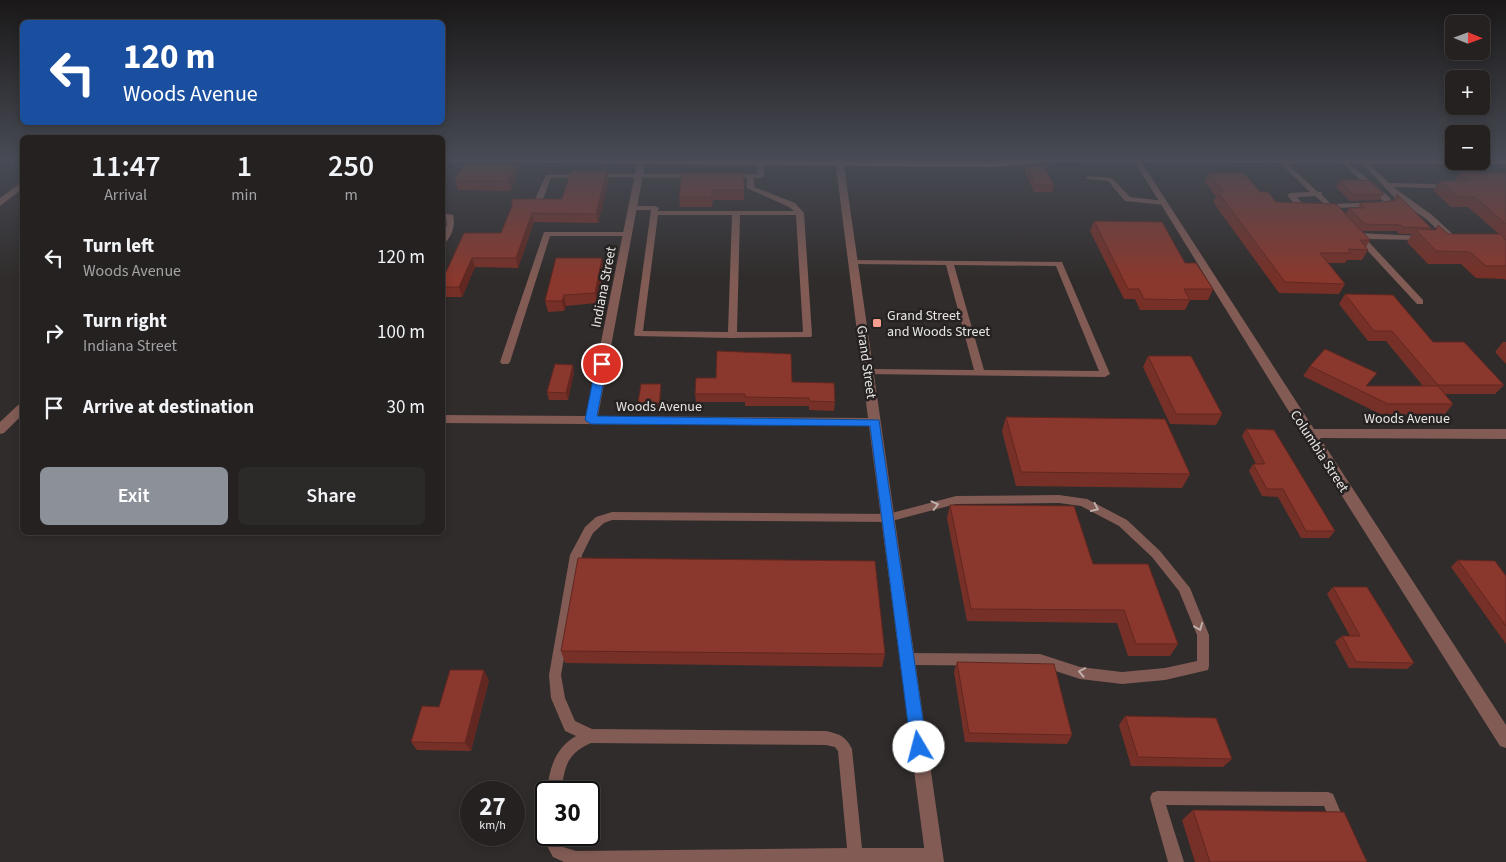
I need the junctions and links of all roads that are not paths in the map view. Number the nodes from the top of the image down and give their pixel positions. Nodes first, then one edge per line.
1 (539, 199) edge
2 (634, 199) edge
3 (778, 199) edge
4 (844, 199) edge
5 (1130, 199) edge
6 (1162, 199) edge
7 (1295, 199) edge
8 (1324, 199) edge
9 (1386, 199) edge
10 (1402, 199) edge
11 (1164, 203) junction
12 (537, 204) edge
13 (1331, 206) junction
14 (632, 208) junction
15 (1302, 208) edge
16 (654, 213) junction
17 (736, 213) junction
18 (800, 213) junction
19 (445, 216) edge
20 (1343, 219) edge
21 (627, 234) junction
22 (445, 237) edge
23 (1425, 238) edge
24 (1454, 240) edge
25 (853, 262) junction
26 (949, 263) junction
27 (1420, 302) dead end
28 (732, 334) junction
29 (505, 362) dead end
30 (868, 372) junction
31 (980, 373) junction
32 (20, 410) edge
33 (445, 419) edge
34 (591, 420) junction
35 (875, 422) junction
36 (0, 430) edge
37 (1308, 433) junction
38 (1506, 434) edge
39 (888, 518) junction
40 (907, 659) junction
41 (592, 736) junction
42 (1506, 740) edge
43 (555, 781) edge
44 (1344, 835) edge
45 (554, 846) edge
46 (855, 855) junction
47 (934, 858) edge
48 (1176, 862) edge

1 - 12 lane
2 - 14 street, Indiana Street
3 - 18 lane
4 - 25 street, Grand Street
5 - 11 lane
6 - 11 street, Columbia Street
7 - 15 lane
8 - 13 lane
9 - 13 lane
10 - 24 lane
11 - 37 street, Columbia Street
13 - 20 lane
14 - 16 lane
14 - 21 street, Indiana Street
16 - 17 lane
16 - 28 lane
17 - 18 lane
17 - 28 lane
18 - 28 lane
19 - 22 lane
21 - 29 lane
21 - 34 street, Indiana Street
23 - 27 lane
25 - 26 lane
25 - 30 street, Grand Street
26 - 31 lane
26 - 31 lane
30 - 31 lane
30 - 35 street, Grand Street
32 - 36 street
33 - 34 street, Woods Avenue
34 - 35 street, Woods Avenue
35 - 39 street, Grand Street
37 - 38 street, Woods Avenue
37 - 42 street, Columbia Street
39 - 40 street, Grand Street
39 -> 40 lane
39 - 41 lane
40 - 47 street, Grand Street
41 - 43 lane
41 - 46 lane
44 - 48 lane
45 - 46 lane
46 - 47 lane

